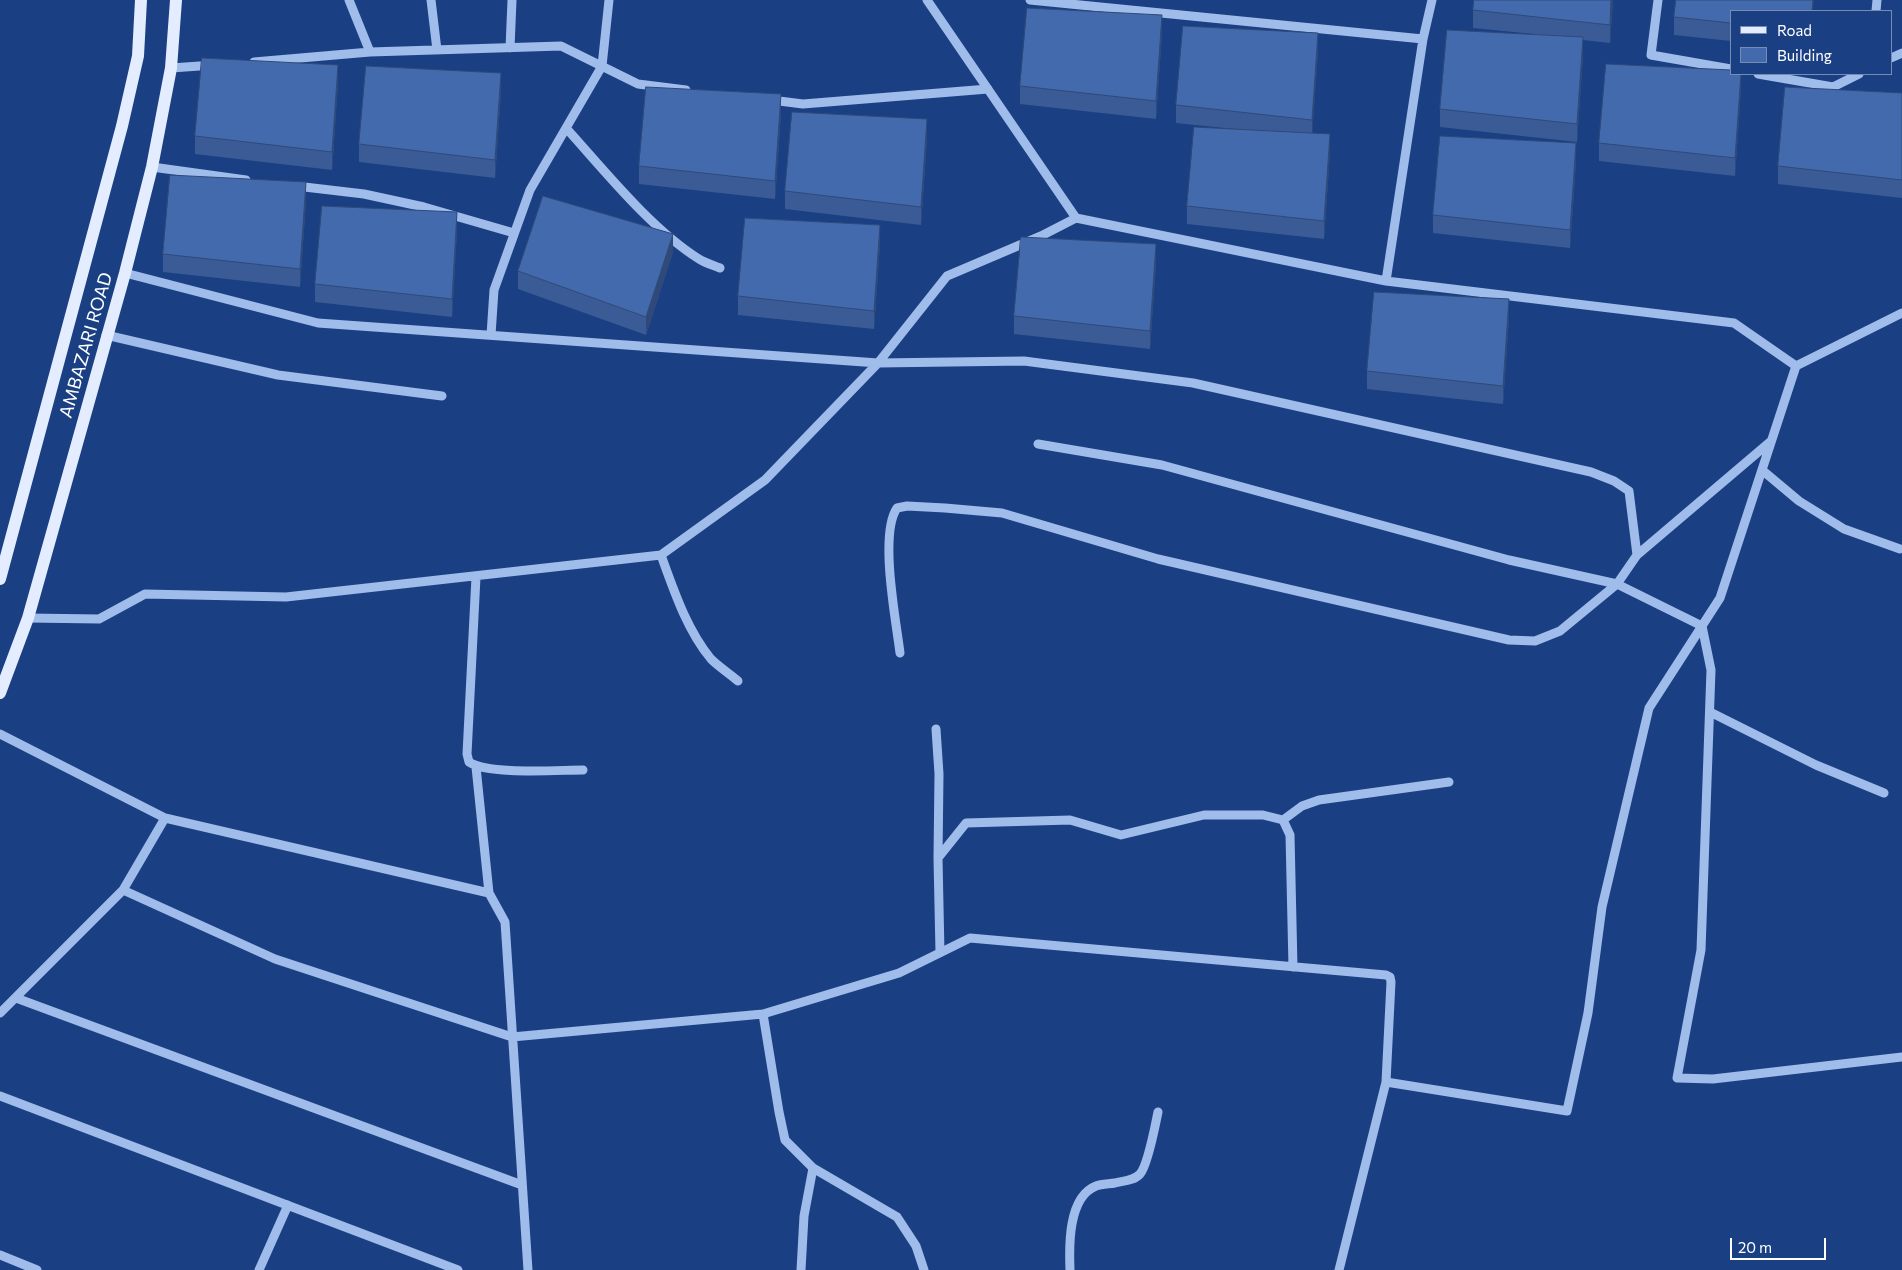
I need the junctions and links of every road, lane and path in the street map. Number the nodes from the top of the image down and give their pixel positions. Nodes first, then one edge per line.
1 (141, 0) edge
2 (176, 0) edge
3 (349, 0) edge
4 (431, 0) edge
5 (512, 0) edge
6 (608, 0) edge
7 (927, 0) edge
8 (1030, 0) edge
9 (1432, 0) edge
10 (1658, 0) edge
11 (1423, 39) junction
12 (510, 48) junction
13 (437, 50) junction
14 (370, 52) junction
15 (241, 63) edge
16 (221, 64) edge
17 (602, 66) junction
18 (171, 68) junction
19 (1730, 69) edge
20 (1764, 75) edge
21 (1857, 75) edge
22 (988, 89) junction
23 (696, 91) edge
24 (764, 100) edge
25 (566, 128) junction
26 (152, 167) junction
27 (254, 181) edge
28 (291, 186) edge
29 (1076, 218) junction
30 (514, 233) junction
31 (720, 268) dead end
32 (124, 272) junction
33 (1386, 281) junction
34 (1902, 313) edge
35 (106, 335) junction
36 (491, 335) junction
37 (878, 363) junction
38 (1796, 366) junction
39 (442, 396) dead end
40 (1771, 442) junction
41 (1038, 444) dead end
42 (1762, 470) junction
43 (1900, 549) dead end
44 (661, 556) junction
45 (1636, 556) junction
46 (476, 577) junction
47 (0, 579) edge
48 (1617, 584) junction
49 (28, 618) junction
50 (1702, 626) junction
51 (900, 653) dead end
52 (738, 681) dead end
53 (0, 693) edge
54 (1710, 712) junction
55 (936, 729) dead end
56 (0, 734) edge
57 (476, 767) junction
58 (583, 770) dead end
59 (1449, 782) dead end
60 (1884, 793) dead end
61 (165, 818) junction
62 (1283, 820) junction
63 (938, 858) junction
64 (122, 890) junction
65 (489, 893) junction
66 (940, 953) junction
67 (1293, 967) junction
68 (16, 998) junction
69 (0, 1013) edge
70 (763, 1014) junction
71 (512, 1037) junction
72 (1902, 1057) edge
73 (1386, 1082) junction
74 (0, 1096) edge
75 (1158, 1112) dead end
76 (813, 1168) junction
77 (522, 1185) junction
78 (288, 1206) junction
79 (0, 1256) edge
80 (37, 1270) edge
81 (259, 1270) edge
82 (458, 1270) edge
83 (528, 1270) edge
84 (801, 1270) edge
85 (924, 1270) edge
86 (1070, 1270) edge
87 (1339, 1270) edge

1 - 47 main road
2 - 18 main road, AMBAZARI ROAD
3 - 14 street
4 - 13 street
5 - 12 street
6 - 17 street
7 - 22 street
8 - 11 street
9 - 11 street
10 - 19 street
11 - 33 street
12 - 13 street
12 - 17 street
13 - 14 street
14 - 15 street
16 - 18 street
17 - 23 street
17 - 25 street
18 - 26 main road, AMBAZARI ROAD
20 - 21 street
22 - 24 street
22 - 29 street
25 - 30 street
25 - 31 street
26 - 27 street
26 - 32 main road, AMBAZARI ROAD
28 - 30 street
29 - 33 street
29 - 37 street
30 - 36 street
32 - 35 main road, AMBAZARI ROAD
32 - 36 street
33 - 38 street
34 - 38 street
35 - 39 street
35 - 49 main road, AMBAZARI ROAD
36 - 37 street
37 - 44 street
37 - 45 street
38 - 40 street
40 - 42 street
40 - 45 street
41 - 48 street
42 - 43 street
42 - 50 street
44 - 46 street
44 - 52 street
45 - 48 street
46 - 49 street
46 - 57 street
48 - 50 street
48 - 51 street
49 - 53 main road, AMBAZARI ROAD
50 - 54 street
50 - 73 street
54 - 60 street
54 - 72 street
55 - 63 street
56 - 61 street
57 - 58 street
57 - 65 street
59 - 62 street
61 - 64 street
61 - 65 street
62 - 63 street
62 - 67 street
63 - 66 street
64 - 68 street
64 - 71 street
65 - 71 street
66 - 67 street
66 - 70 street
67 - 73 street
68 - 69 street
68 - 77 street
70 - 71 street
70 - 76 street
71 - 77 street
73 - 87 street
74 - 78 street
75 - 86 street
76 - 84 street
76 - 85 street
77 - 83 street
78 - 81 street
78 - 82 street
79 - 80 street

